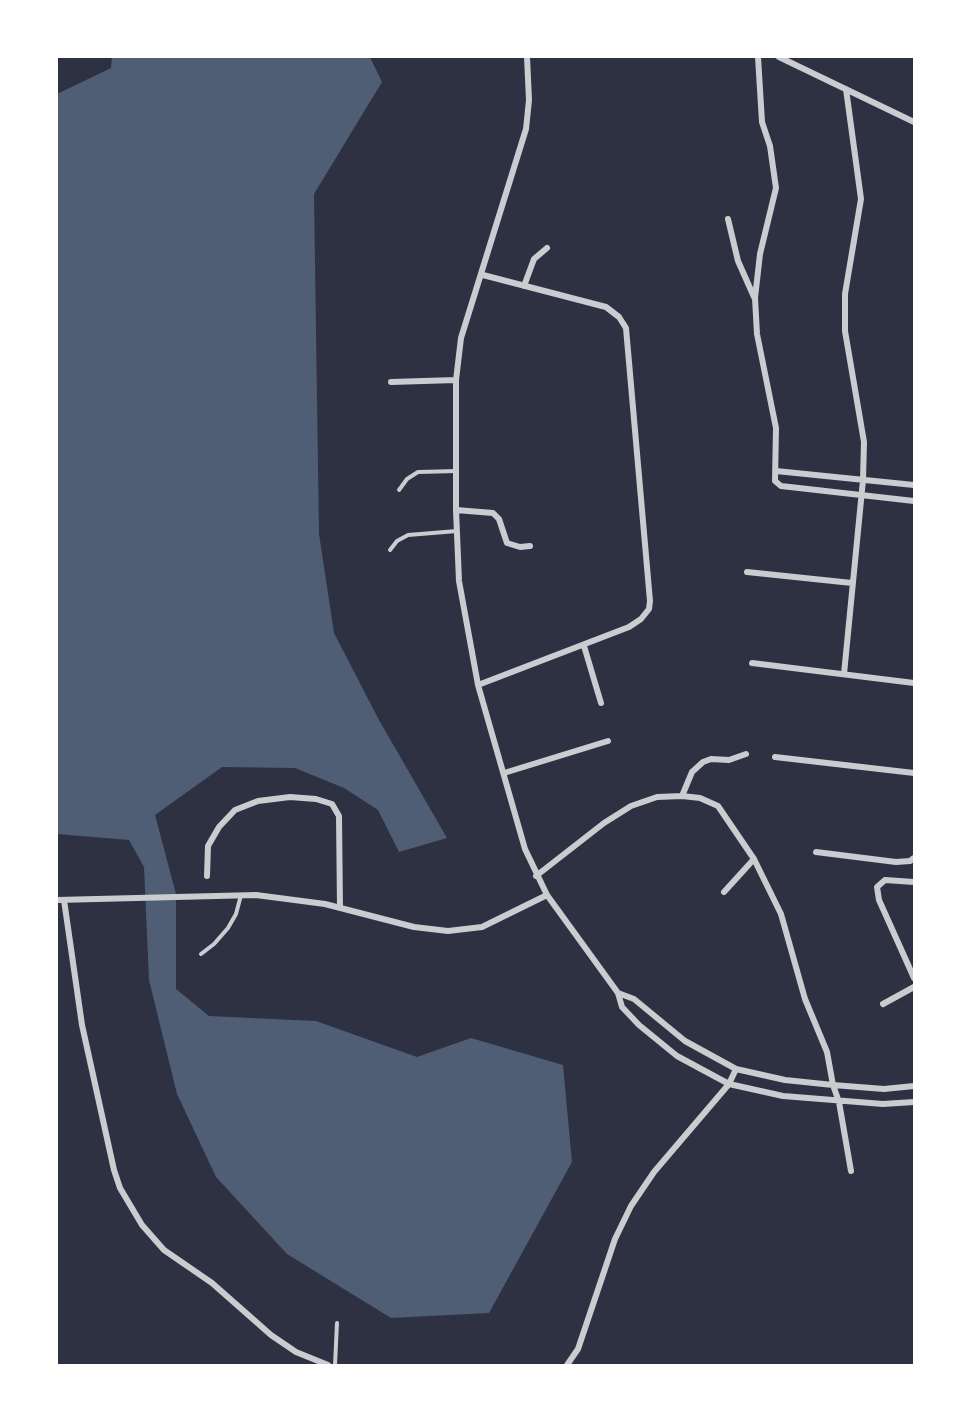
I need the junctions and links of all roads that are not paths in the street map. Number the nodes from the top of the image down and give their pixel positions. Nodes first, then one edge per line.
1 (527, 57) edge
2 (758, 57) edge
3 (779, 57) edge
4 (846, 89) junction
5 (914, 122) edge
6 (728, 219) dead end
7 (547, 248) dead end
8 (483, 274) junction
9 (524, 286) junction
10 (755, 298) junction
11 (456, 381) junction
12 (391, 382) dead end
13 (457, 471) junction
14 (776, 471) junction
15 (863, 480) junction
16 (914, 485) edge
17 (399, 490) dead end
18 (861, 495) junction
19 (914, 501) edge
20 (456, 510) junction
21 (457, 531) junction
22 (530, 546) dead end
23 (390, 550) dead end
24 (747, 572) dead end
25 (852, 583) junction
26 (584, 646) junction
27 (752, 663) dead end
28 (844, 674) junction
29 (914, 683) edge
30 (477, 684) junction
31 (601, 703) dead end
32 (608, 741) dead end
33 (746, 754) dead end
34 (775, 757) dead end
35 (504, 773) junction
36 (914, 773) edge
37 (682, 796) junction
38 (816, 852) dead end
39 (914, 858) edge
40 (754, 859) junction
41 (207, 876) dead end
42 (536, 876) junction
43 (914, 882) edge
44 (724, 892) dead end
45 (241, 895) junction
46 (547, 895) junction
47 (60, 900) edge
48 (340, 908) junction
49 (201, 954) dead end
50 (914, 978) edge
51 (914, 987) edge
52 (618, 993) junction
53 (883, 1004) dead end
54 (736, 1069) junction
55 (729, 1084) junction
56 (833, 1085) junction
57 (914, 1086) edge
58 (839, 1102) junction
59 (914, 1102) edge
60 (851, 1171) dead end
61 (337, 1323) dead end
62 (312, 1362) edge
63 (328, 1365) edge
64 (335, 1365) edge
65 (567, 1365) edge

1 - 8 street
2 - 10 street
3 - 4 street
4 - 5 street
4 - 15 street
6 - 10 street
7 - 9 street
8 - 9 street
8 - 11 street
9 - 26 street
10 - 14 street
11 - 12 street
11 - 13 street
13 - 17 lane
13 - 20 street
14 - 15 street
14 - 18 street
15 - 16 street
15 - 18 street
18 - 19 street
18 - 25 street
20 - 21 street
20 - 22 street
21 - 23 lane
21 - 30 street
24 - 25 street
25 - 28 street
26 - 30 street
26 - 31 street
27 - 28 street
28 - 29 street
30 - 35 street
32 - 35 street
33 - 37 street
34 - 36 street
35 - 42 street
37 - 40 street
37 - 42 street
38 - 39 street
40 - 44 street
40 - 56 street
41 - 48 street
42 - 46 street
43 - 50 street
45 - 47 street
45 - 48 street
45 - 49 lane
46 - 48 street
46 - 52 street
47 - 62 street
51 - 53 street
52 - 54 street
52 - 55 street
54 - 55 street
54 - 56 street
55 - 58 street
55 - 65 street
56 - 57 street
56 - 58 street
58 - 59 street
58 - 60 street
61 - 64 lane
62 - 63 street

